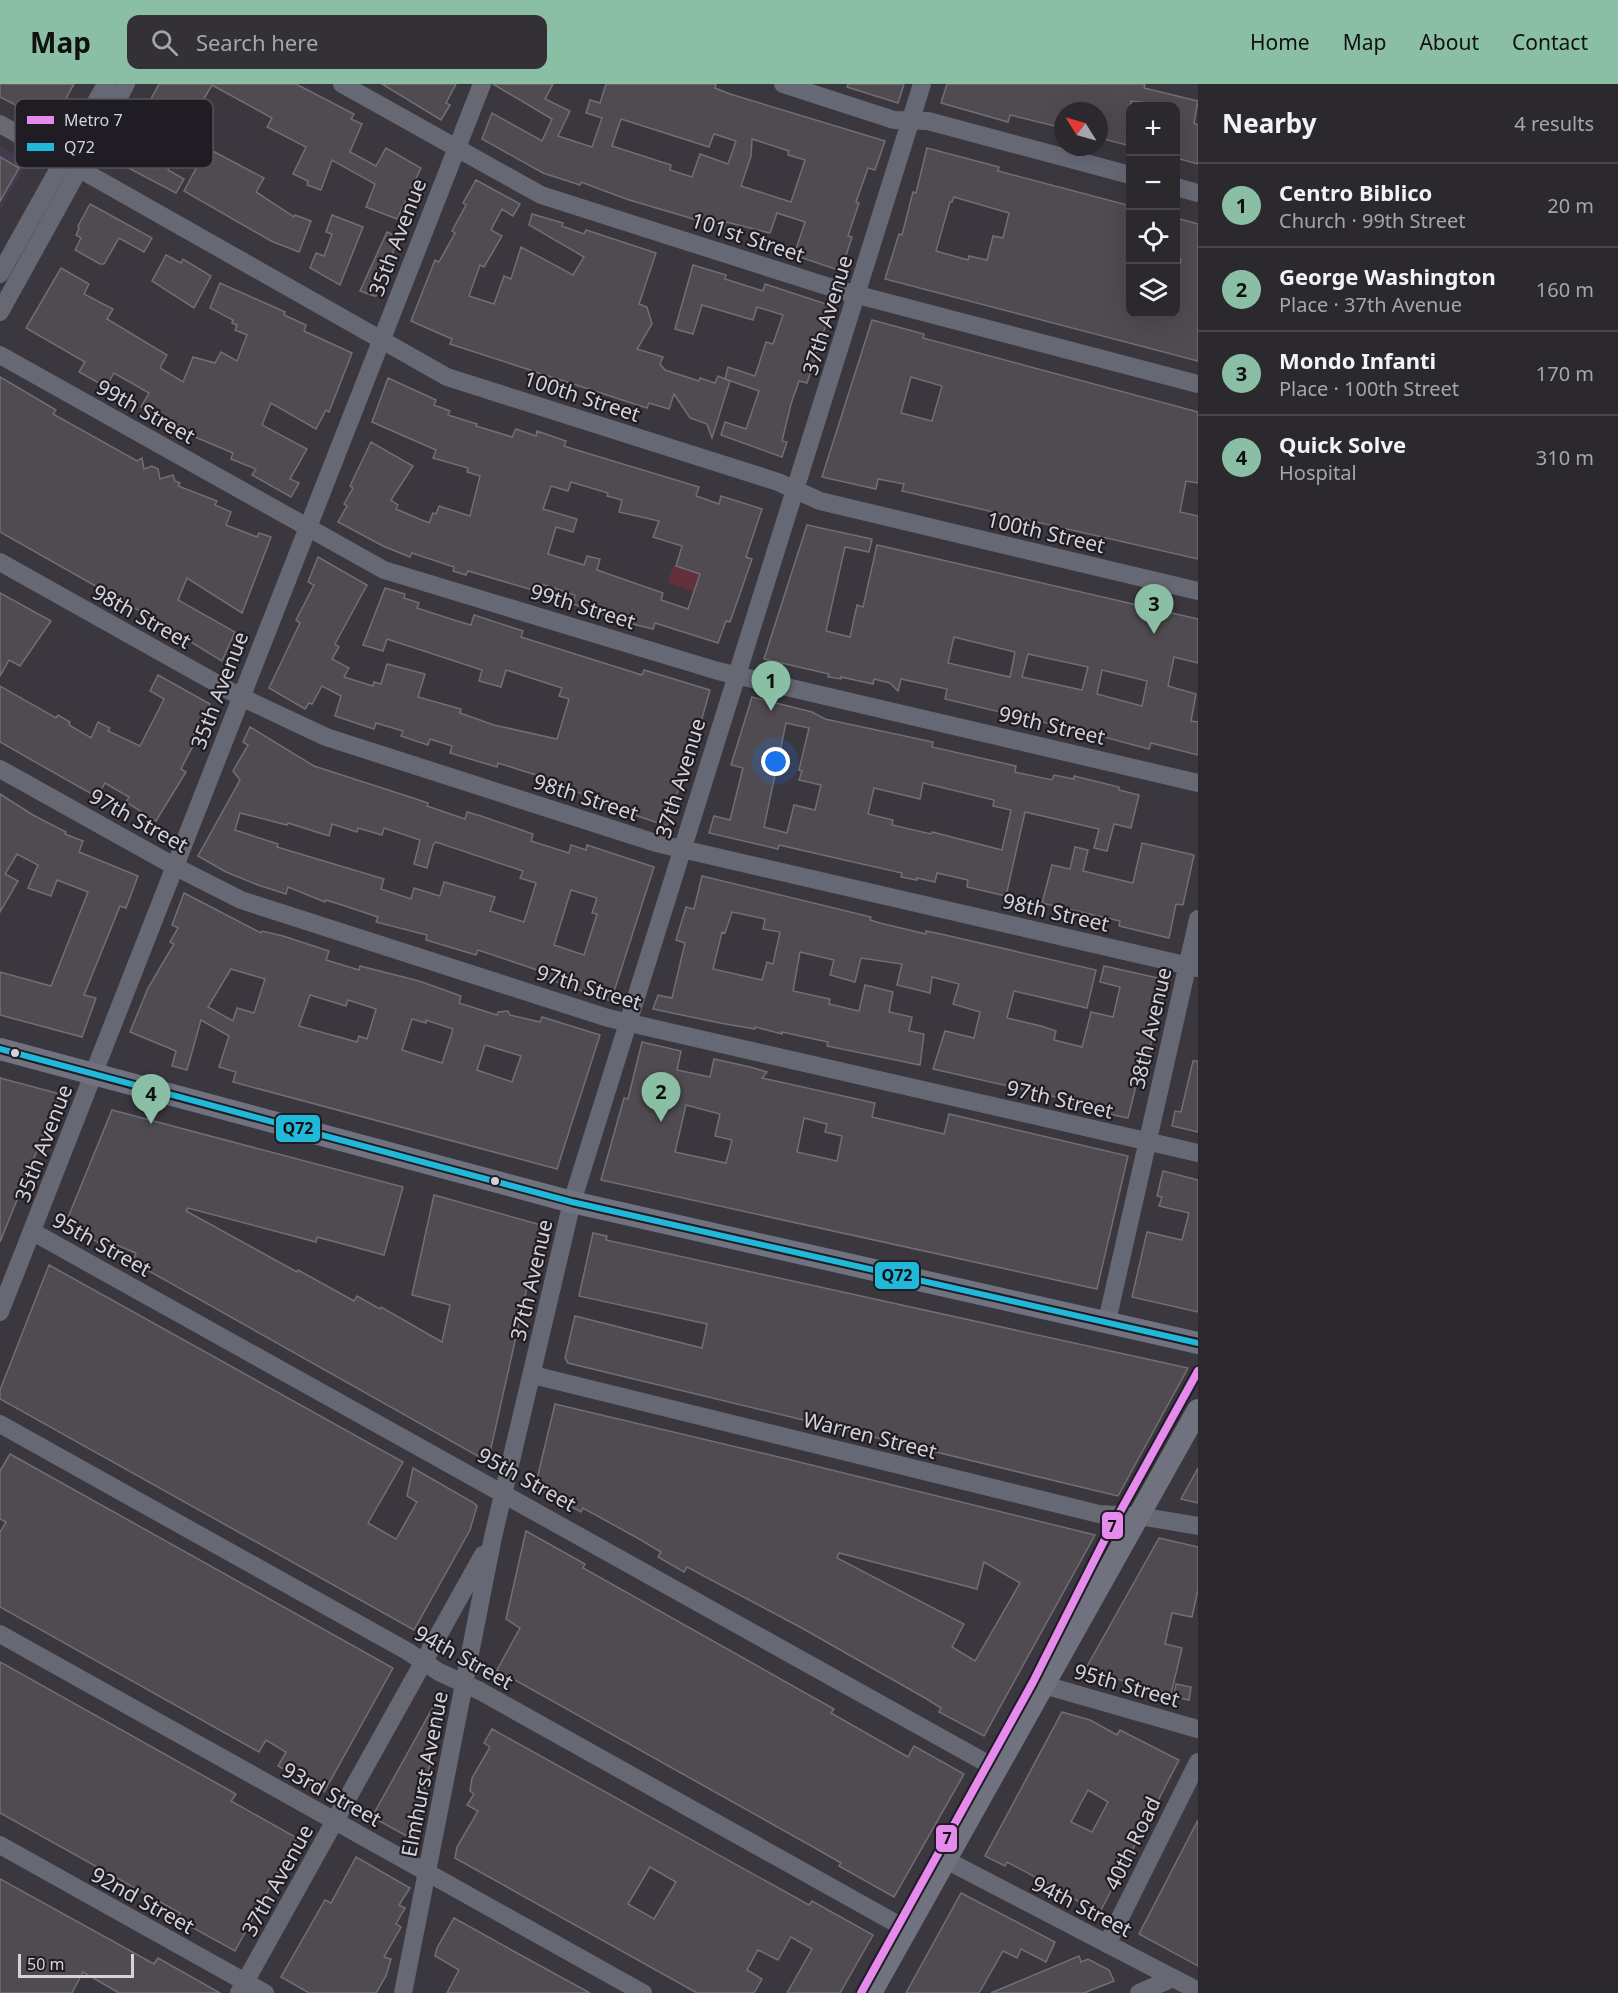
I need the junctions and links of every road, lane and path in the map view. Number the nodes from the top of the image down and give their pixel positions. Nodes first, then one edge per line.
1 (106, 84) edge
2 (126, 84) edge
3 (342, 84) edge
4 (482, 84) edge
5 (783, 84) edge
6 (922, 84) edge
7 (100, 99) edge
8 (116, 99) edge
9 (910, 121) junction
10 (0, 124) edge
11 (15, 132) edge
12 (457, 148) junction
13 (69, 168) edge
14 (70, 168) edge
15 (79, 168) edge
16 (1126, 174) edge
17 (1180, 188) edge
18 (1198, 193) edge
19 (0, 274) edge
20 (858, 294) junction
21 (0, 312) edge
22 (382, 338) junction
23 (0, 355) edge
24 (1198, 384) edge
25 (795, 491) junction
26 (308, 527) junction
27 (0, 562) edge
28 (1198, 591) edge
29 (735, 674) junction
30 (241, 697) junction
31 (0, 769) edge
32 (1198, 783) edge
33 (682, 849) junction
34 (174, 866) junction
35 (1198, 920) edge
36 (1193, 967) edge
37 (626, 1023) junction
38 (0, 1049) edge
39 (92, 1074) junction
40 (1148, 1142) junction
41 (1198, 1154) edge
42 (572, 1202) junction
43 (33, 1232) junction
44 (0, 1312) edge
45 (1107, 1321) junction
46 (1198, 1343) edge
47 (533, 1375) junction
48 (1198, 1410) edge
49 (0, 1424) edge
50 (505, 1493) junction
51 (1139, 1516) junction
52 (1198, 1526) edge
53 (493, 1537) junction
54 (0, 1634) edge
55 (424, 1662) junction
56 (465, 1684) junction
57 (1044, 1685) junction
58 (1198, 1729) edge
59 (1198, 1762) edge
60 (998, 1768) junction
61 (335, 1821) junction
62 (0, 1845) edge
63 (946, 1860) junction
64 (428, 1873) junction
65 (906, 1929) junction
66 (1107, 1944) junction
67 (1173, 1978) junction
68 (242, 1988) edge
69 (1198, 1991) edge
70 (265, 1993) edge
71 (403, 1993) edge
72 (643, 1993) edge
73 (871, 1993) edge
74 (1139, 1993) edge

1 - 7 street
2 - 8 street
3 - 12 street, 101st Street
4 - 12 street, 35th Avenue
5 - 9 street
6 - 9 street, 37th Avenue
9 - 16 street
9 - 20 street, 37th Avenue
10 - 11 street, 100th Street
12 - 20 street, 101st Street
12 - 22 street, 35th Avenue
13 - 19 street
14 - 21 street
15 - 22 street, 100th Street
17 - 18 street
20 - 24 street, 101st Street
20 - 25 street, 37th Avenue
22 - 25 street, 100th Street
22 - 26 street, 35th Avenue
23 - 26 street, 99th Street
25 - 28 street, 100th Street
25 - 29 street, 37th Avenue
26 - 29 street, 99th Street
26 - 30 street, 35th Avenue
27 - 30 street, 98th Street
29 - 32 street, 99th Street
29 - 33 street, 37th Avenue
30 - 33 street, 98th Street
30 - 34 street, 35th Avenue
31 - 34 street, 97th Street
33 - 36 street, 98th Street
33 - 37 street, 37th Avenue
34 - 37 street, 97th Street
34 - 39 street, 35th Avenue
35 - 36 street, 38th Avenue
36 - 40 street, 38th Avenue
37 - 40 street, 97th Street
37 - 42 street, 37th Avenue
38 - 39 main road
39 - 42 main road
39 - 43 street, 35th Avenue
40 - 41 street, 97th Street
40 - 45 street, 38th Avenue
42 - 45 main road
42 - 47 street, 37th Avenue
43 - 44 street, 35th Avenue
43 - 50 street, 95th Street
45 - 46 main road
47 - 50 street, 37th Avenue
47 - 51 street, Warren Street
48 - 51 main road
49 - 55 street, 94th Street
50 - 53 street, Elmhurst Avenue
50 - 60 street, 95th Street
51 - 52 street, Warren Street
51 - 57 main road
53 - 55 street, 37th Avenue
53 - 56 street, Elmhurst Avenue
54 - 61 street, 93rd Street
55 - 56 street, 94th Street
55 - 61 street, 37th Avenue
56 - 64 street, Elmhurst Avenue
56 - 65 street, 94th Street
57 - 58 street, 95th Street
57 - 60 main road
59 - 66 street, 40th Road
60 - 63 main road
61 - 64 street, 93rd Street
61 - 68 street, 37th Avenue
62 - 68 street, 92nd Street
63 - 65 main road
63 - 66 street, 94th Street
64 - 71 street, Elmhurst Avenue
64 - 72 street, 93rd Street
65 - 73 main road
66 - 67 street, 94th Street
67 - 69 street, 94th Street
67 - 74 street
68 - 70 street, 92nd Street

